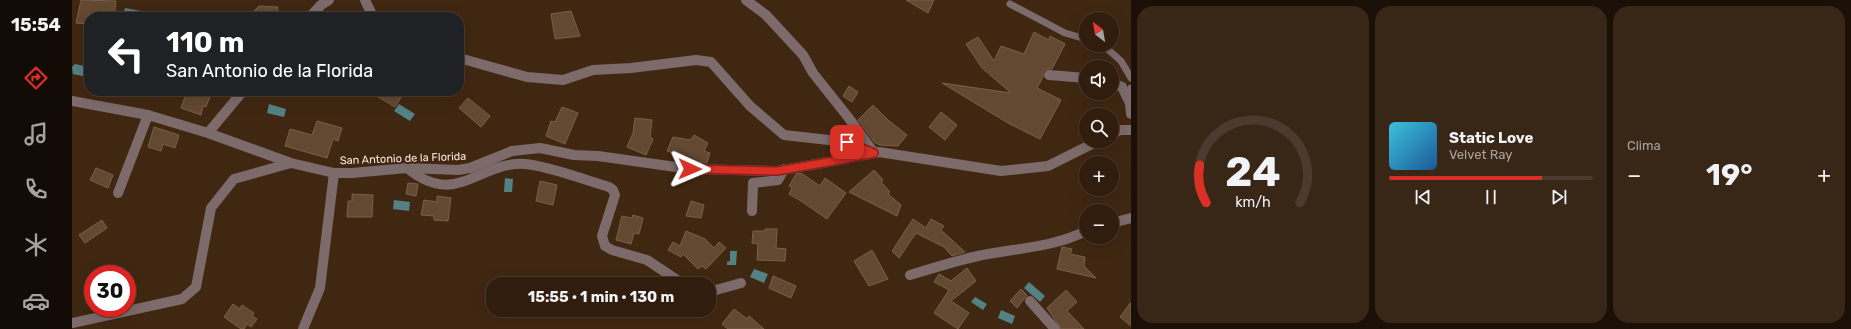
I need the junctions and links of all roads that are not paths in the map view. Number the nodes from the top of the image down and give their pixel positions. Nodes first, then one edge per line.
1 (329, 0) edge
2 (365, 0) edge
3 (746, 0) edge
4 (1010, 4) dead end
5 (315, 12) edge
6 (371, 12) edge
7 (1079, 37) edge
8 (1110, 52) edge
9 (464, 59) edge
10 (1049, 75) dead end
11 (1079, 77) edge
12 (1131, 78) edge
13 (1119, 86) edge
14 (1131, 88) edge
15 (239, 96) edge
16 (72, 101) edge
17 (1130, 103) junction
18 (1131, 114) edge
19 (148, 115) junction
20 (1119, 130) edge
21 (1131, 130) edge
22 (208, 133) junction
23 (1084, 148) edge
24 (874, 153) junction
25 (291, 163) junction
26 (407, 168) junction
27 (784, 169) junction
28 (334, 172) junction
29 (118, 193) dead end
30 (752, 212) dead end
31 (1131, 218) edge
32 (1119, 221) edge
33 (1079, 234) edge
34 (910, 275) dead end
35 (672, 277) edge
36 (741, 283) dead end
37 (716, 290) edge
38 (1030, 301) dead end
39 (72, 323) edge
40 (302, 329) edge
41 (1055, 329) edge

1 - 5 street
2 - 6 street
3 - 24 street
4 - 7 lane
8 - 12 lane
9 - 24 street, San Antonio de la Florida
10 - 11 street
13 - 17 street
14 - 17 lane
15 - 22 street
16 - 19 street, San Antonio de la Florida
17 - 18 street
19 - 22 street, San Antonio de la Florida
19 - 29 street
20 - 21 street
22 - 25 street, San Antonio de la Florida
23 - 24 street, San Antonio de la Florida
24 - 27 street, San Antonio de la Florida
25 - 28 street, San Antonio de la Florida
25 - 39 street
26 - 27 street, San Antonio de la Florida
26 - 28 street, San Antonio de la Florida
26 - 35 street
27 - 30 street
28 - 40 street, San Antonio de la Florida
31 - 32 street
33 - 34 street
36 - 37 street
38 - 41 street

